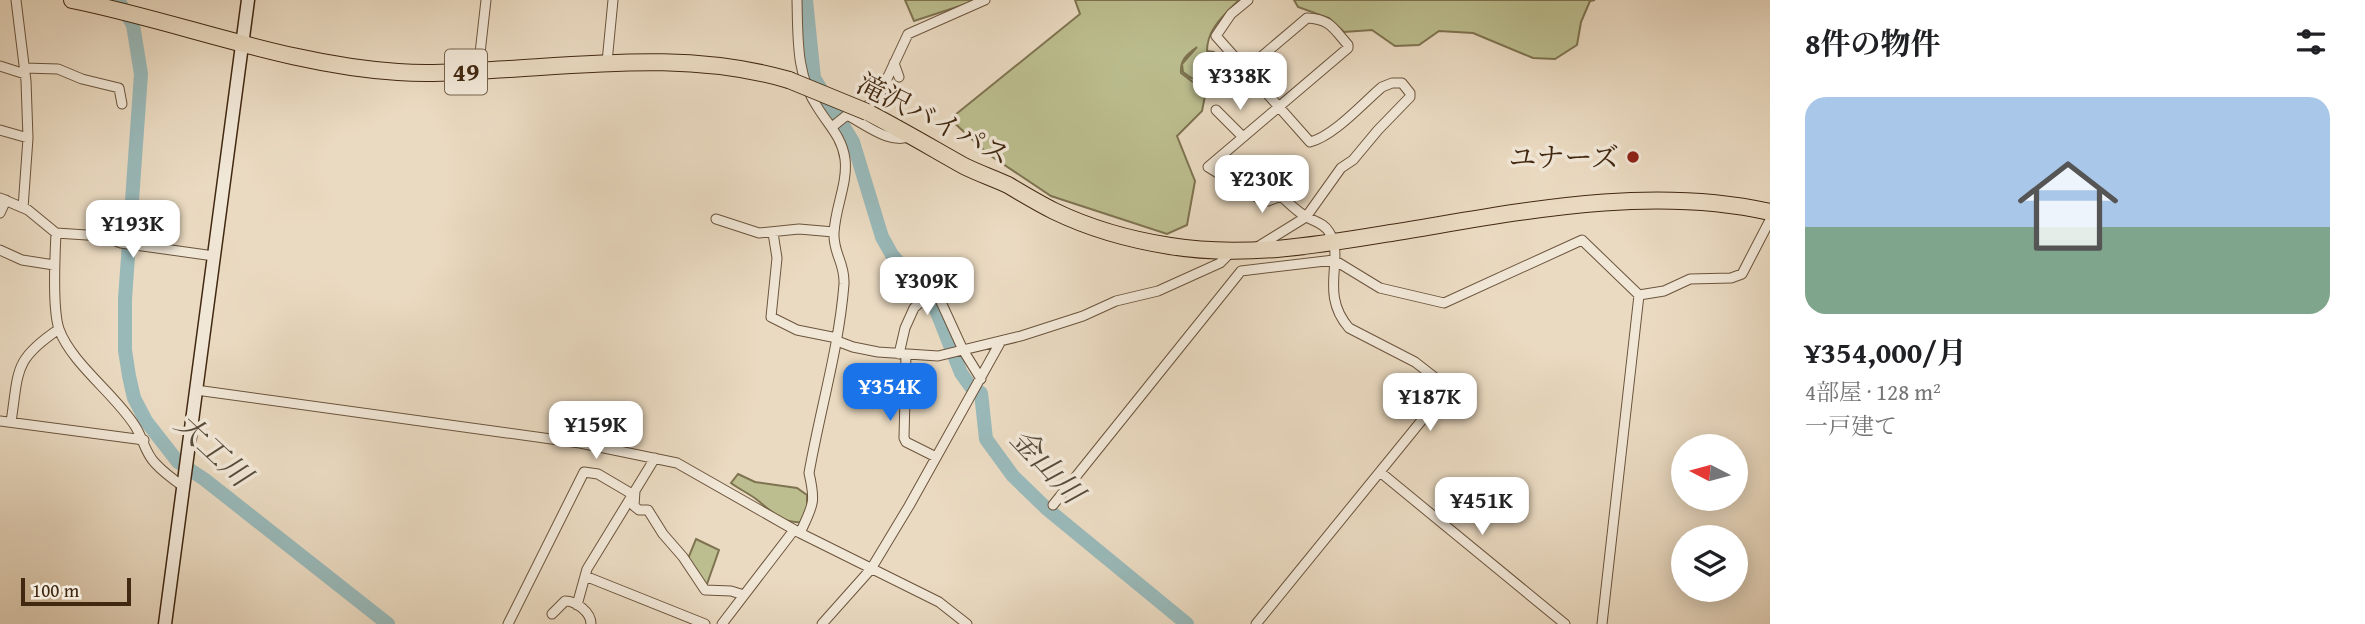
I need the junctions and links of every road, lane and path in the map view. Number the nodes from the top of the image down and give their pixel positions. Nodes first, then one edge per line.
1 (16, 0) edge
2 (72, 0) edge
3 (248, 0) edge
4 (486, 0) edge
5 (613, 0) edge
6 (797, 0) edge
7 (985, 0) edge
8 (1248, 0) edge
9 (242, 43) junction
10 (607, 62) junction
11 (894, 63) junction
12 (0, 66) edge
13 (1247, 68) junction
14 (24, 71) junction
15 (478, 71) junction
16 (899, 77) dead end
17 (1229, 85) dead end
18 (122, 104) dead end
19 (1280, 107) junction
20 (1216, 110) dead end
21 (859, 114) junction
22 (832, 127) junction
23 (0, 130) edge
24 (1242, 136) junction
25 (28, 138) junction
26 (3, 199) edge
27 (23, 208) junction
28 (1770, 212) edge
29 (0, 213) edge
30 (1306, 217) junction
31 (716, 219) dead end
32 (1770, 220) edge
33 (834, 232) junction
34 (56, 233) junction
35 (773, 233) junction
36 (0, 250) edge
37 (1232, 251) junction
38 (1252, 251) junction
39 (1334, 251) junction
40 (214, 256) junction
41 (54, 265) junction
42 (945, 280) dead end
43 (926, 281) dead end
44 (936, 291) junction
45 (1639, 295) junction
46 (59, 329) junction
47 (837, 339) junction
48 (1001, 341) junction
49 (963, 350) junction
50 (903, 354) junction
51 (981, 379) junction
52 (196, 390) junction
53 (0, 421) edge
54 (11, 422) junction
55 (144, 440) junction
56 (936, 457) junction
57 (655, 458) junction
58 (1380, 472) junction
59 (184, 487) junction
60 (634, 492) junction
61 (1053, 505) dead end
62 (797, 531) junction
63 (871, 569) junction
64 (585, 576) junction
65 (744, 595) junction
66 (577, 605) junction
67 (676, 613) junction
68 (552, 614) dead end
69 (511, 622) edge
70 (165, 624) edge
71 (591, 624) edge
72 (672, 624) edge
73 (705, 624) edge
74 (722, 624) edge
75 (822, 624) edge
76 (967, 624) edge
77 (1256, 624) edge
78 (1565, 624) edge
79 (1602, 624) edge

1 - 14 street
2 - 9 highway, 滝沢バイパス / 49
3 - 9 street
4 - 15 street
5 - 10 street
6 - 22 street
7 - 11 street
8 - 13 street
9 - 15 highway, 滝沢バイパス / 49
9 - 40 street
10 - 15 highway, 滝沢バイパス / 49
10 - 21 highway, 滝沢バイパス / 49, bridge
11 - 16 street
11 - 21 street
12 - 14 street
13 - 17 street
13 - 19 street
13 - 19 street
14 - 18 street
14 - 25 street
19 - 24 street
19 - 30 street
20 - 24 street
21 - 22 street
21 - 37 highway, 滝沢バイパス / 49
22 - 33 street
23 - 25 street
24 - 30 street
25 - 27 street
26 - 27 street
26 - 29 street
27 - 34 street
28 - 39 highway, 滝沢バイパス / 49
30 - 38 street
30 - 39 street
31 - 35 street
32 - 45 street
33 - 35 street
33 - 47 street
34 - 40 street
34 - 41 street
35 - 47 street
36 - 41 street
37 - 38 highway, 滝沢バイパス / 49
37 - 48 street
38 - 39 highway, 滝沢バイパス / 49
39 - 45 street
39 - 58 street
39 - 61 street
40 - 52 street
41 - 46 street
42 - 44 street
43 - 44 street
44 - 49 street
44 - 50 street
45 - 79 street
46 - 54 street
46 - 55 street
47 - 50 street
47 - 62 street
48 - 49 street
48 - 51 street
49 - 50 street
49 - 51 street
50 - 56 street
51 - 56 street
52 - 57 street
52 - 59 street
53 - 54 street
54 - 55 street
55 - 59 street
56 - 63 street
57 - 60 street
57 - 62 street
58 - 77 street
58 - 78 street
59 - 70 street
60 - 64 street
60 - 65 street
60 - 69 street
62 - 63 street
62 - 65 street
63 - 75 street
63 - 76 street
64 - 66 street
64 - 67 street
65 - 74 street
66 - 68 street
66 - 71 street
67 - 72 street
67 - 73 street

